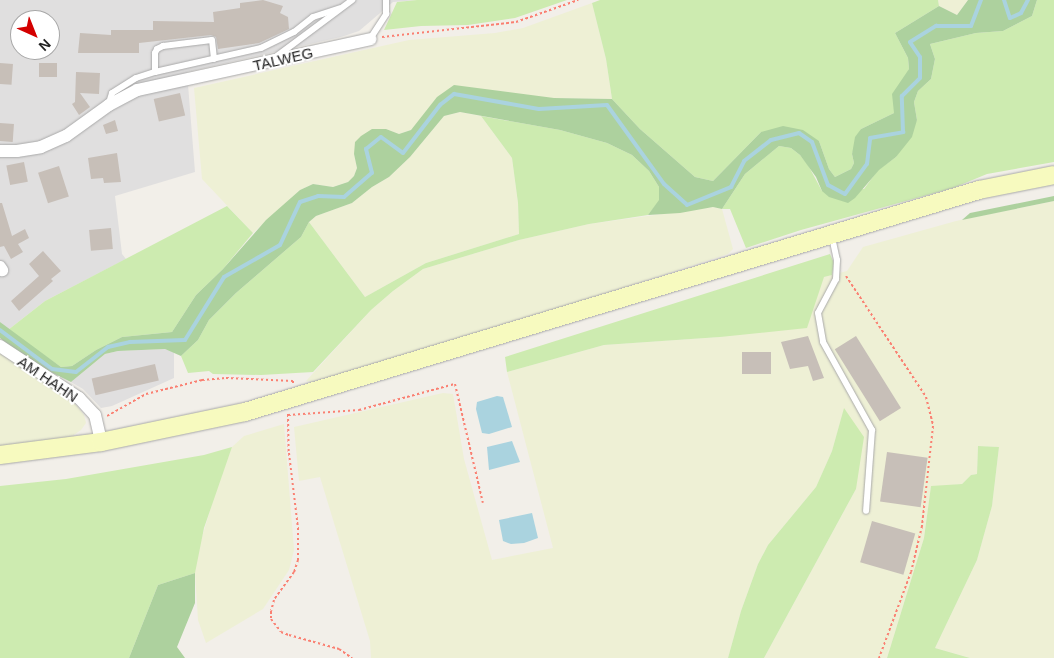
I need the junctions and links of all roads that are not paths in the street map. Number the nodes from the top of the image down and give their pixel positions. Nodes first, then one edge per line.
1 (352, 0) edge
2 (386, 0) edge
3 (340, 8) junction
4 (370, 39) joint
5 (214, 59) junction
6 (269, 62) junction
7 (155, 72) junction
8 (108, 105) junction
9 (0, 151) edge
10 (1054, 176) edge
11 (831, 235) junction
12 (0, 346) edge
13 (101, 442) junction
14 (0, 455) edge
15 (866, 511) dead end

1 - 3 lane
2 - 4 lane
3 - 5 lane
3 - 6 lane
4 - 6 street, TALWEG
5 - 7 lane
5 - 7 lane
6 - 8 street, TALWEG
7 - 8 lane
8 - 9 street, TALWEG
10 - 11 main road
11 - 13 main road
11 - 15 lane
12 - 13 street, AM HAHN
13 - 14 main road

